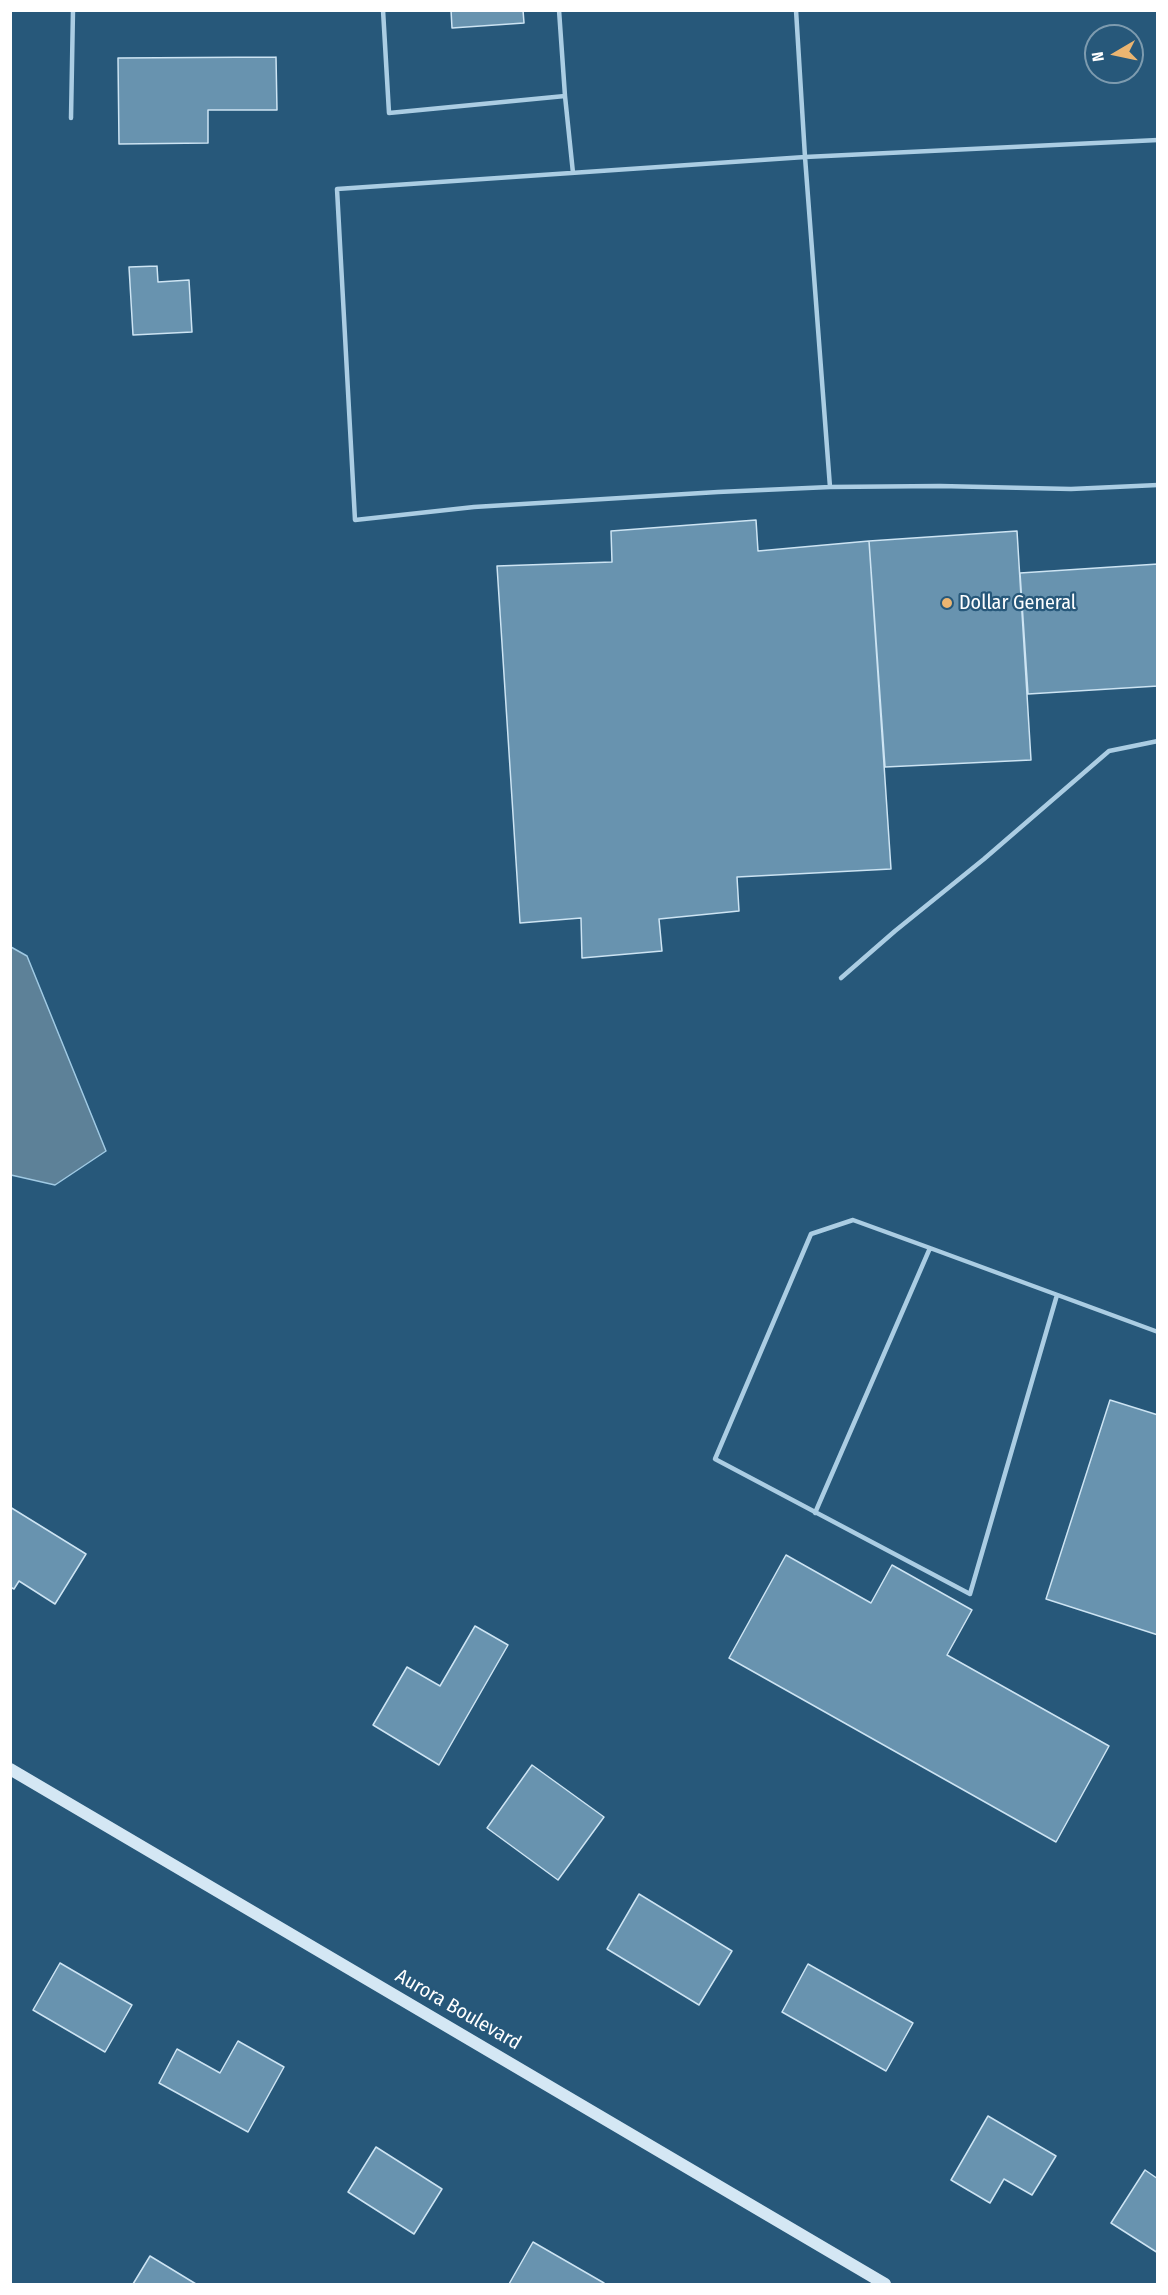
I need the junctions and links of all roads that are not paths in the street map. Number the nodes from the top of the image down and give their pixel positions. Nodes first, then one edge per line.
1 (73, 10) edge
2 (383, 10) edge
3 (559, 10) edge
4 (796, 10) edge
5 (565, 96) junction
6 (71, 118) dead end
7 (1158, 140) edge
8 (805, 158) junction
9 (573, 173) junction
10 (1158, 485) edge
11 (830, 488) junction
12 (1158, 741) edge
13 (841, 978) dead end
14 (930, 1248) junction
15 (1058, 1295) junction
16 (1158, 1332) edge
17 (815, 1512) junction
18 (10, 1769) edge
19 (885, 2284) edge

1 - 6 lane
2 - 5 lane
3 - 5 lane
4 - 8 lane
5 - 9 lane
7 - 8 lane
8 - 9 lane
8 - 11 lane
9 - 11 lane
10 - 11 lane
12 - 13 lane
14 - 15 lane
14 - 17 lane
14 - 17 lane
15 - 16 lane
15 - 17 lane
18 - 19 street, Aurora Boulevard

